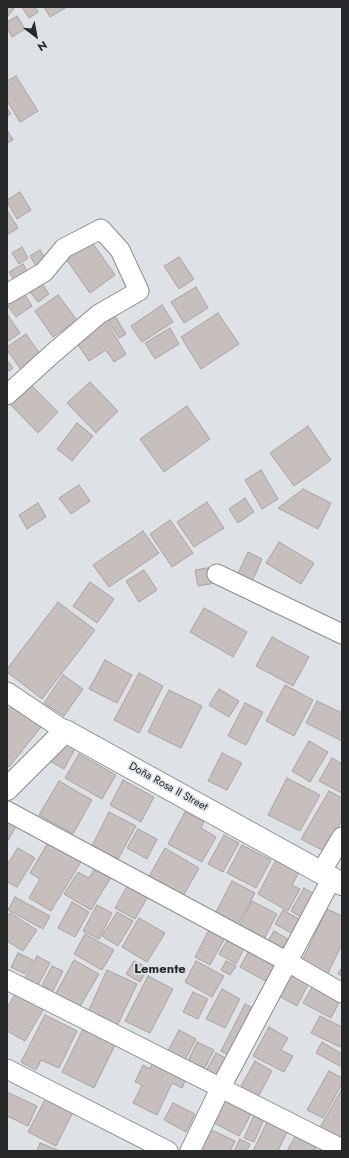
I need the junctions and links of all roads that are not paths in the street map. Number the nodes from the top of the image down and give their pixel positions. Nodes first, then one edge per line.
1 (7, 294) edge
2 (7, 395) edge
3 (217, 574) dead end
4 (342, 634) edge
5 (7, 692) edge
6 (66, 731) junction
7 (7, 789) edge
8 (7, 811) edge
9 (342, 837) edge
10 (332, 878) edge
11 (288, 962) junction
12 (7, 980) edge
13 (342, 993) edge
14 (7, 1068) edge
15 (221, 1087) junction
16 (342, 1149) edge
17 (168, 1151) edge
18 (190, 1151) edge

1 - 2 street
3 - 4 street
5 - 6 street
6 - 7 main road
6 - 10 main road, Doña Rosa II Street
8 - 11 street
9 - 10 street
10 - 11 street
11 - 13 street
11 - 15 street
12 - 15 street
14 - 17 street
15 - 16 street
15 - 18 street

